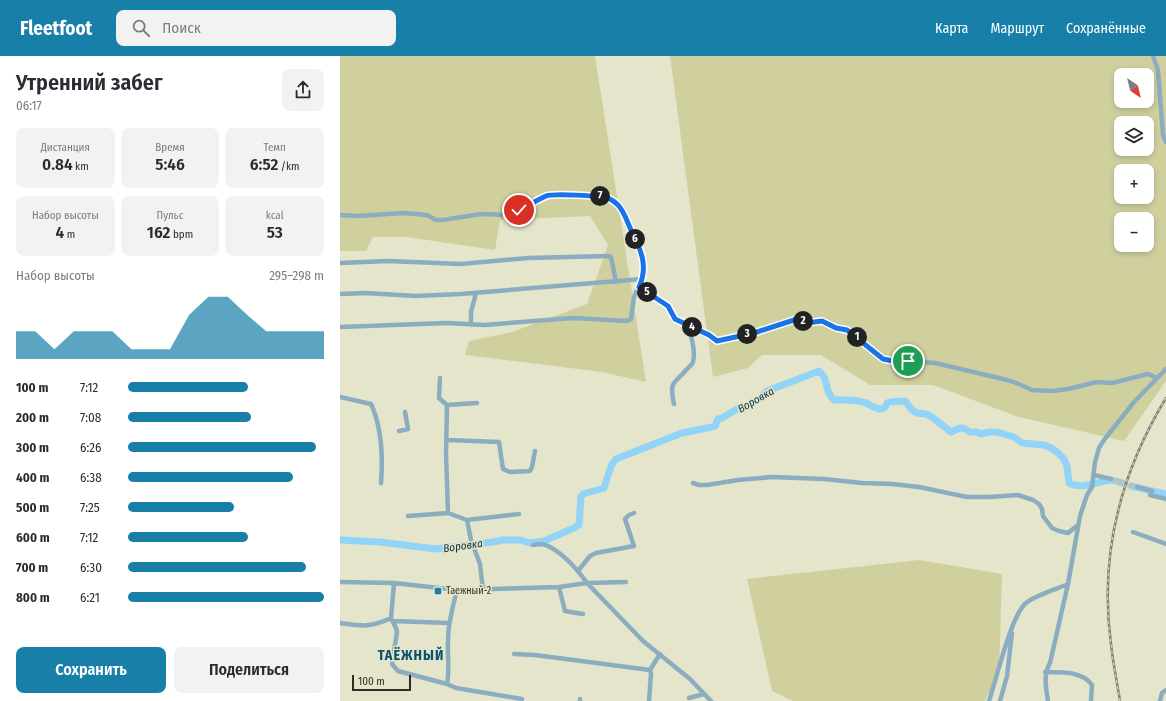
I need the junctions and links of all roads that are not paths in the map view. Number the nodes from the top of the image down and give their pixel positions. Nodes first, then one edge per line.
1 (1153, 56) edge
2 (1166, 142) edge
3 (340, 214) edge
4 (340, 263) edge
5 (642, 279) junction
6 (616, 282) junction
7 (639, 287) junction
8 (476, 293) junction
9 (340, 294) edge
10 (471, 325) junction
11 (687, 325) junction
12 (340, 327) edge
13 (1166, 369) edge
14 (440, 378) dead end
15 (1156, 378) junction
16 (340, 397) edge
17 (477, 403) dead end
18 (674, 404) dead end
19 (447, 405) junction
20 (405, 412) dead end
21 (399, 431) dead end
22 (448, 440) junction
23 (535, 451) dead end
24 (1094, 475) junction
25 (1111, 479) tunnel mouth
26 (382, 483) dead end
27 (693, 483) dead end
28 (1137, 487) tunnel mouth
29 (1166, 499) edge
30 (448, 513) junction
31 (634, 513) dead end
32 (519, 514) dead end
33 (408, 516) dead end
34 (467, 520) junction
35 (1078, 525) junction
36 (1133, 532) dead end
37 (1166, 544) edge
38 (533, 545) dead end
39 (578, 571) junction
40 (340, 582) edge
41 (626, 582) dead end
42 (394, 583) junction
43 (587, 583) junction
44 (1068, 584) junction
45 (559, 587) junction
46 (457, 590) junction
47 (483, 590) junction
48 (583, 614) dead end
49 (392, 620) junction
50 (340, 623) edge
51 (449, 623) junction
52 (1012, 630) junction
53 (514, 654) dead end
54 (660, 654) junction
55 (650, 670) junction
56 (1045, 672) junction
57 (447, 684) junction
58 (1166, 690) edge
59 (704, 694) junction
60 (689, 698) dead end
61 (522, 699) dead end
62 (649, 701) edge
63 (711, 701) edge
64 (989, 701) edge
65 (1000, 701) edge
66 (1048, 701) edge
67 (1091, 701) edge
68 (1160, 701) edge

1 - 2 street
3 - 5 street
4 - 6 street
5 - 6 street
5 - 7 street
6 - 8 street
7 - 10 street
7 - 11 street
8 - 9 street
8 - 10 street
10 - 12 street
11 - 15 street
11 - 18 street
13 - 15 street
14 - 19 street
15 - 24 street
16 - 26 street
17 - 19 street
19 - 22 street
20 - 21 street
22 - 23 street
22 - 30 street
24 - 25 street
24 - 35 street
27 - 35 street
28 - 29 street
30 - 33 street
30 - 34 street
31 - 39 street
32 - 34 street
34 - 47 street
35 - 44 street
36 - 37 street
38 - 39 street
39 - 43 street
40 - 42 street
41 - 43 street
42 - 46 street
42 - 49 street
43 - 45 street
43 - 54 street
44 - 52 street
44 - 56 street
45 - 47 street
45 - 48 street
46 - 47 street
46 - 51 street
49 - 50 street
49 - 51 street
49 - 57 street
51 - 57 street
52 - 64 street
52 - 65 street
53 - 55 street
54 - 55 street
54 - 59 street
55 - 62 street
56 - 66 street
56 - 67 street
57 - 61 street
58 - 68 street
59 - 60 street
59 - 63 street

